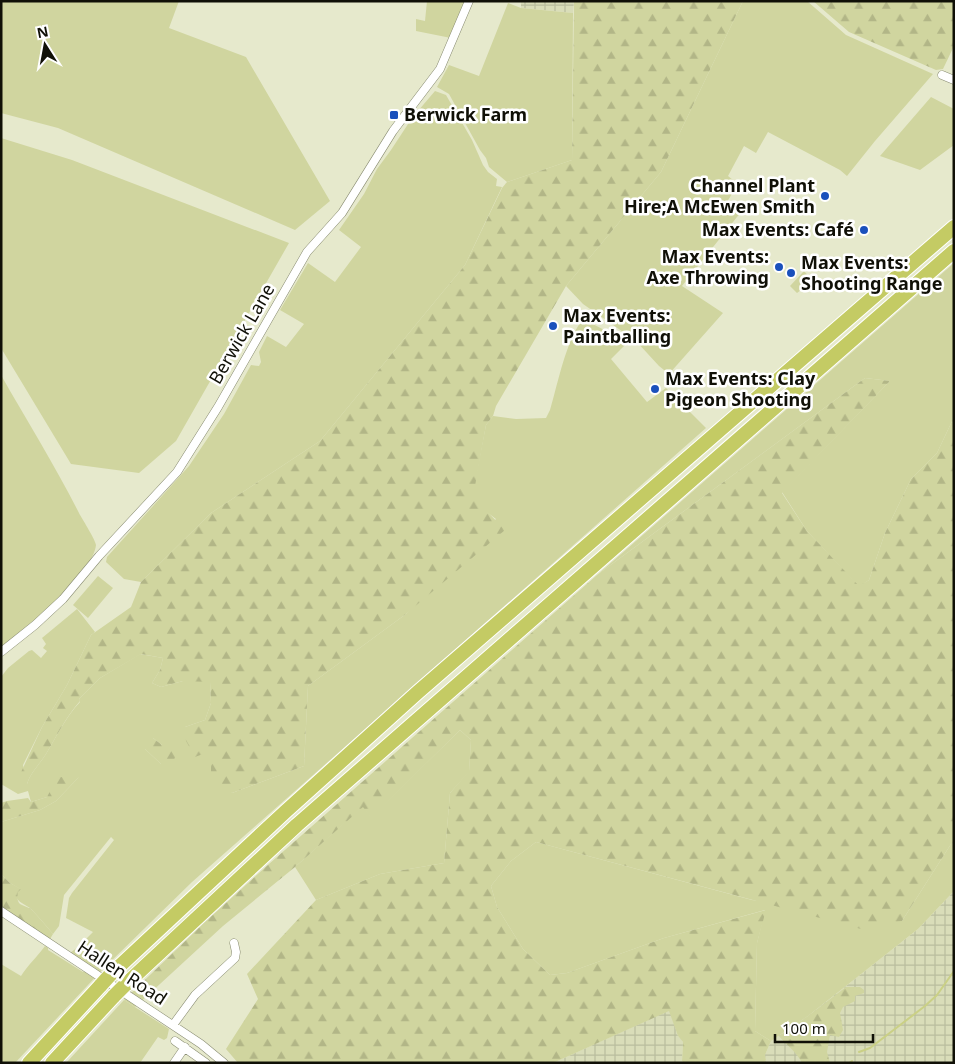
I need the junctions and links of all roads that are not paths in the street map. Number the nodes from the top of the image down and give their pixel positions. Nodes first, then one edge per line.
1 (469, 1) edge
2 (942, 75) dead end
3 (954, 80) edge
4 (954, 226) edge
5 (954, 250) edge
6 (1, 652) edge
7 (1, 911) edge
8 (234, 944) dead end
9 (173, 1025) junction
10 (175, 1040) dead end
11 (185, 1047) junction
12 (29, 1063) edge
13 (52, 1063) edge
14 (174, 1063) edge
15 (206, 1063) edge
16 (224, 1063) edge

1 - 6 street, Berwick Lane
2 - 3 street
4 - 12 highway
5 - 13 highway, bridge
7 - 9 street, Hallen Road
8 - 9 street
9 - 16 street, Hallen Road
10 - 11 street
11 - 14 street
11 - 15 street

